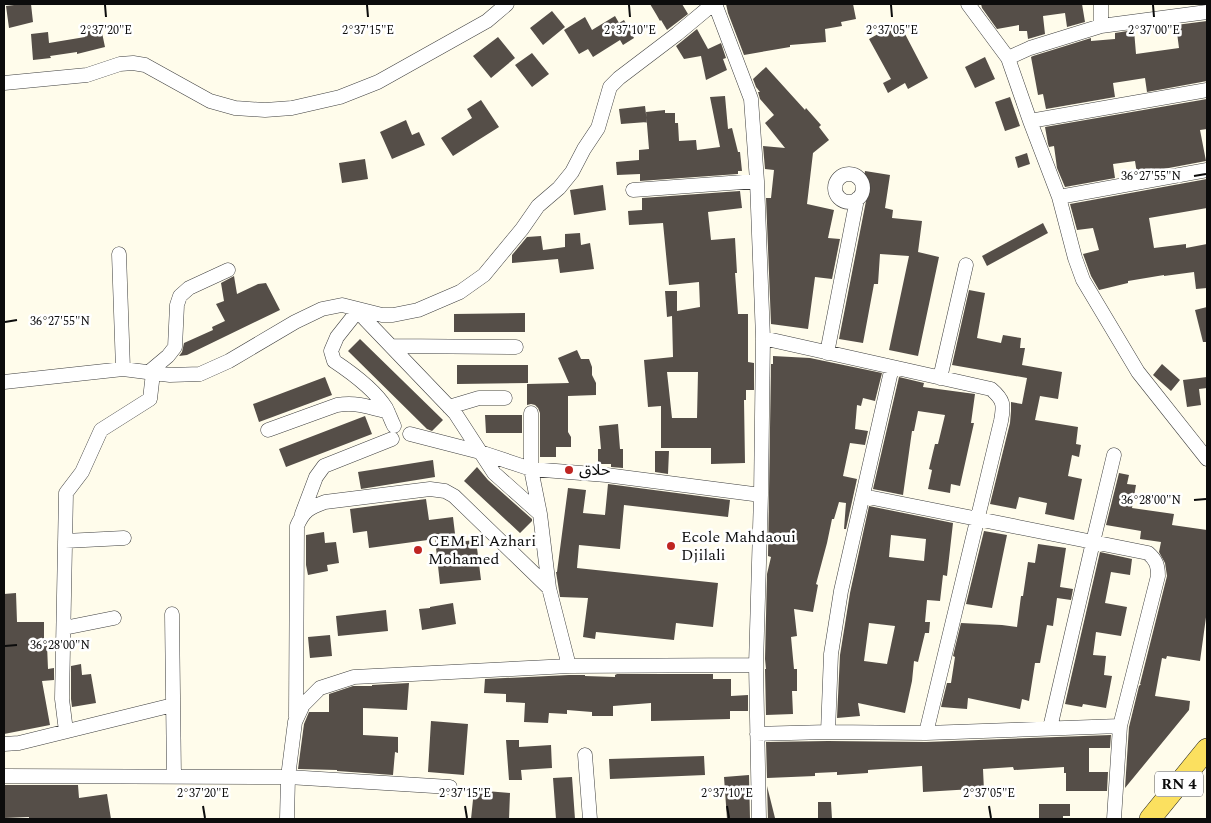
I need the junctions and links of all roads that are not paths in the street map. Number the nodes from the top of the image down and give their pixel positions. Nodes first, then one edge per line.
1 (507, 4) edge
2 (714, 4) edge
3 (968, 4) edge
4 (1101, 4) edge
5 (1207, 12) edge
6 (1101, 26) junction
7 (1008, 58) junction
8 (4, 83) edge
9 (1207, 90) edge
10 (1030, 121) junction
11 (1207, 170) edge
12 (757, 181) junction
13 (632, 190) dead end
14 (1059, 198) junction
15 (857, 199) dead end
16 (119, 254) dead end
17 (966, 265) dead end
18 (228, 270) dead end
19 (342, 305) junction
20 (356, 313) junction
21 (763, 338) junction
22 (391, 346) junction
23 (516, 347) dead end
24 (827, 353) junction
25 (892, 367) junction
26 (123, 369) junction
27 (151, 372) junction
28 (940, 378) junction
29 (4, 382) edge
30 (505, 398) dead end
31 (449, 407) junction
32 (388, 412) junction
33 (531, 413) dead end
34 (268, 430) dead end
35 (393, 433) junction
36 (480, 452) junction
37 (1114, 454) dead end
38 (1207, 459) edge
39 (531, 469) junction
40 (761, 495) junction
41 (863, 496) junction
42 (540, 514) junction
43 (302, 515) junction
44 (978, 519) junction
45 (124, 538) dead end
46 (65, 541) junction
47 (1093, 542) junction
48 (549, 588) junction
49 (172, 614) dead end
50 (114, 618) dead end
51 (64, 628) junction
52 (756, 665) junction
53 (569, 666) junction
54 (173, 705) junction
55 (296, 722) junction
56 (1120, 726) junction
57 (1050, 728) junction
58 (66, 731) junction
59 (828, 732) junction
60 (926, 733) junction
61 (758, 734) junction
62 (4, 744) edge
63 (1207, 749) edge
64 (585, 755) dead end
65 (4, 776) edge
66 (174, 777) junction
67 (288, 777) junction
68 (450, 787) dead end
69 (287, 819) edge
70 (590, 819) edge
71 (759, 819) edge
72 (1114, 819) edge
73 (1150, 819) edge

1 - 8 street
2 - 12 street
2 - 19 street
3 - 7 street
4 - 6 street
5 - 6 street
6 - 7 street
7 - 10 street
9 - 10 street
10 - 14 street
11 - 14 street
12 - 13 street
12 - 21 street
14 - 38 street
15 - 24 street
16 - 26 street
17 - 28 street
18 - 27 street
19 - 20 street
19 - 27 street
20 - 22 street
20 - 32 street
21 - 24 street
21 - 40 street
22 - 23 street
22 - 31 street
24 - 25 street
25 - 28 street
25 - 41 street
26 - 27 street
26 - 29 street
27 - 46 street
28 - 44 street
30 - 31 street
31 - 36 street
32 - 34 street
32 - 35 street
33 - 39 street
35 - 36 street
35 - 43 street
36 - 39 street
36 - 42 street
37 - 47 street
39 - 40 street
39 - 42 street
40 - 52 street
41 - 44 street
41 - 59 street
42 - 48 street
43 - 48 street
43 - 55 street
44 - 47 street
44 - 60 street
45 - 46 street
46 - 51 street
47 - 56 street
47 - 57 street
48 - 53 street
49 - 54 street
50 - 51 street
51 - 58 street
52 - 53 street
52 - 61 street
53 - 55 street
54 - 58 street
54 - 66 street
55 - 67 street
56 - 57 street
56 - 72 street
57 - 60 street
58 - 62 street
59 - 60 street
59 - 61 street
61 - 71 street
63 - 73 main road, RN 4
64 - 70 street
65 - 66 street
66 - 67 street
67 - 68 street
67 - 69 street

